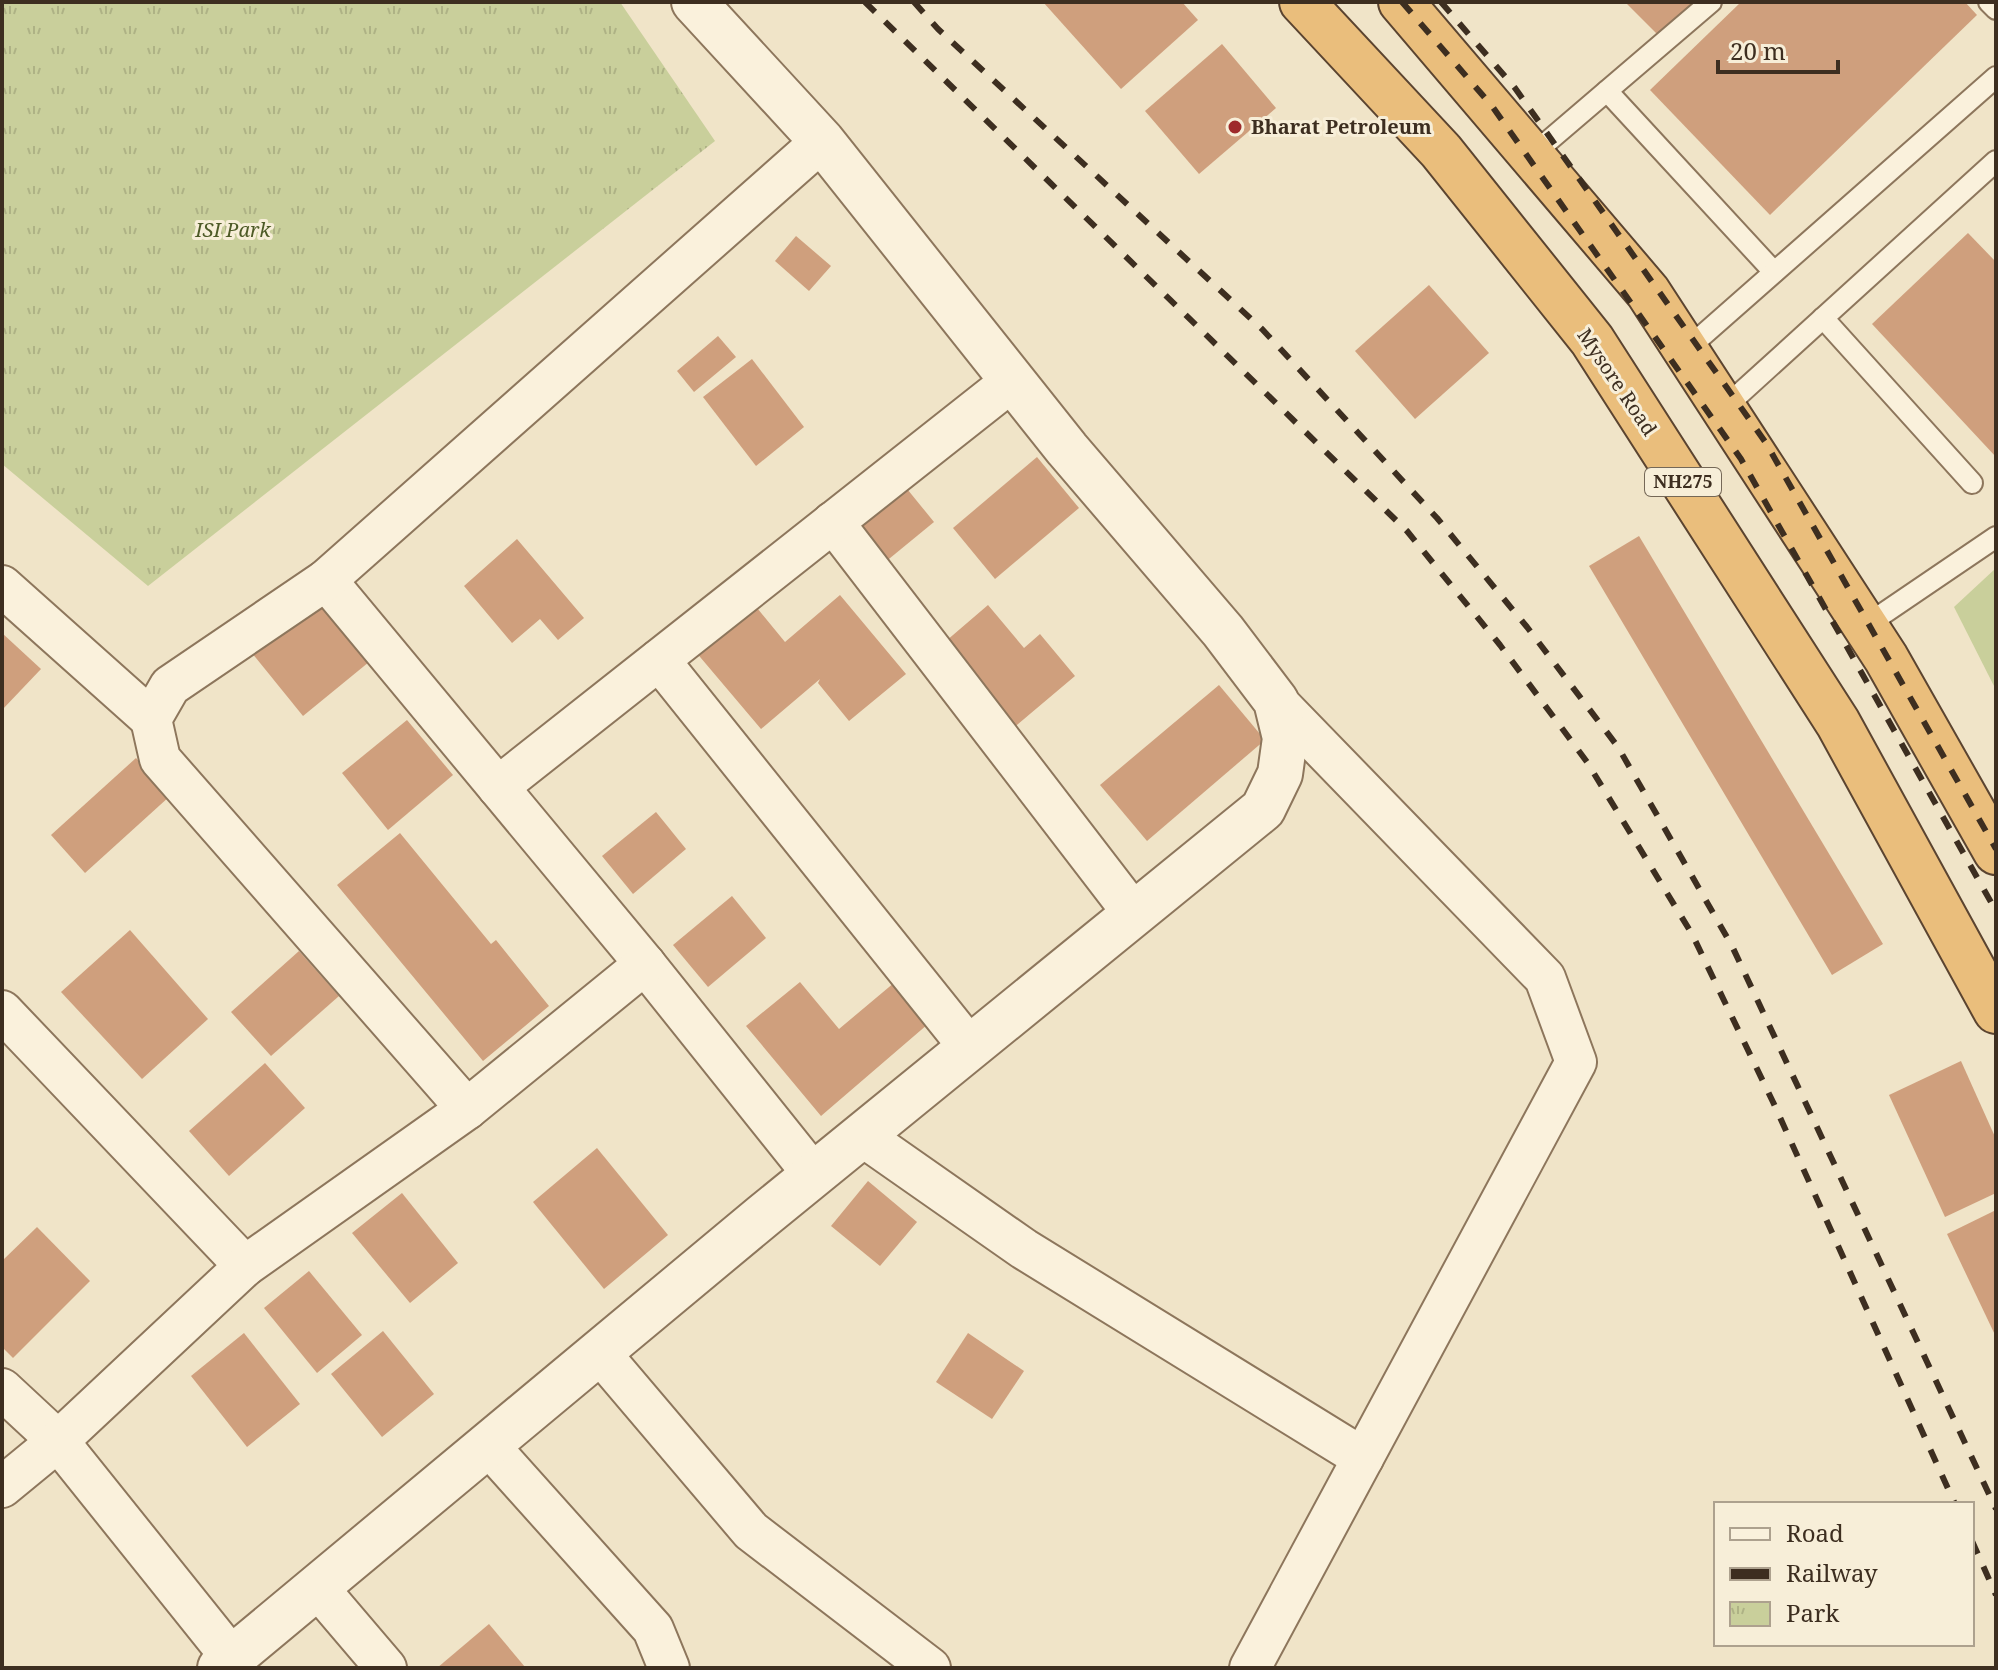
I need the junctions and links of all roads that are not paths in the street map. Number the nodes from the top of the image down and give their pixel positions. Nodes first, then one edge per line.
1 (694, 2) edge
2 (1302, 2) edge
3 (1401, 2) edge
4 (1711, 2) edge
5 (1989, 2) edge
6 (1996, 9) edge
7 (1996, 77) edge
8 (1607, 91) junction
9 (822, 141) junction
10 (1532, 155) junction
11 (1996, 161) edge
12 (1774, 272) junction
13 (1823, 318) junction
14 (1686, 350) junction
15 (1012, 381) junction
16 (1724, 408) junction
17 (1972, 483) dead end
18 (833, 522) junction
19 (1996, 537) edge
20 (326, 580) junction
21 (2, 586) edge
22 (1865, 626) junction
23 (659, 660) junction
24 (1276, 701) junction
25 (151, 719) junction
26 (498, 787) junction
27 (1996, 852) edge
28 (1134, 914) junction
29 (645, 964) junction
30 (2, 1011) edge
31 (1996, 1011) edge
32 (970, 1048) junction
33 (467, 1109) junction
34 (861, 1135) junction
35 (813, 1174) junction
36 (245, 1266) junction
37 (599, 1352) junction
38 (2, 1389) edge
39 (58, 1441) junction
40 (488, 1445) junction
41 (1363, 1458) junction
42 (2, 1487) edge
43 (317, 1587) junction
44 (226, 1663) edge
45 (386, 1668) edge
46 (669, 1668) edge
47 (930, 1668) edge
48 (1250, 1668) edge

1 - 9 street
2 - 31 highway, Mysore Road / NH275
3 - 10 highway
4 - 8 lane
5 - 6 lane
7 - 12 lane
8 - 10 lane
8 - 12 lane
9 - 15 street
9 - 20 street
10 - 14 highway
11 - 13 lane
12 - 14 lane
13 - 16 lane
13 - 17 lane
14 - 16 highway
15 - 18 street
15 - 24 street
16 - 22 highway
18 - 23 street
18 - 28 street
19 - 22 lane
20 - 25 street
20 - 26 street
21 - 25 street
22 - 27 highway
23 - 26 street
23 - 32 street
24 - 28 street
24 - 41 street
25 - 33 street
26 - 29 street
28 - 32 street
29 - 33 street
29 - 35 street
30 - 36 street
32 - 34 street
33 - 36 street
34 - 35 street
34 - 41 street
35 - 37 street
36 - 39 street
37 - 40 street
37 - 47 street
38 - 39 street
39 - 42 street
39 - 44 street
40 - 43 street
40 - 46 street
41 - 48 street
43 - 44 street
43 - 45 street

